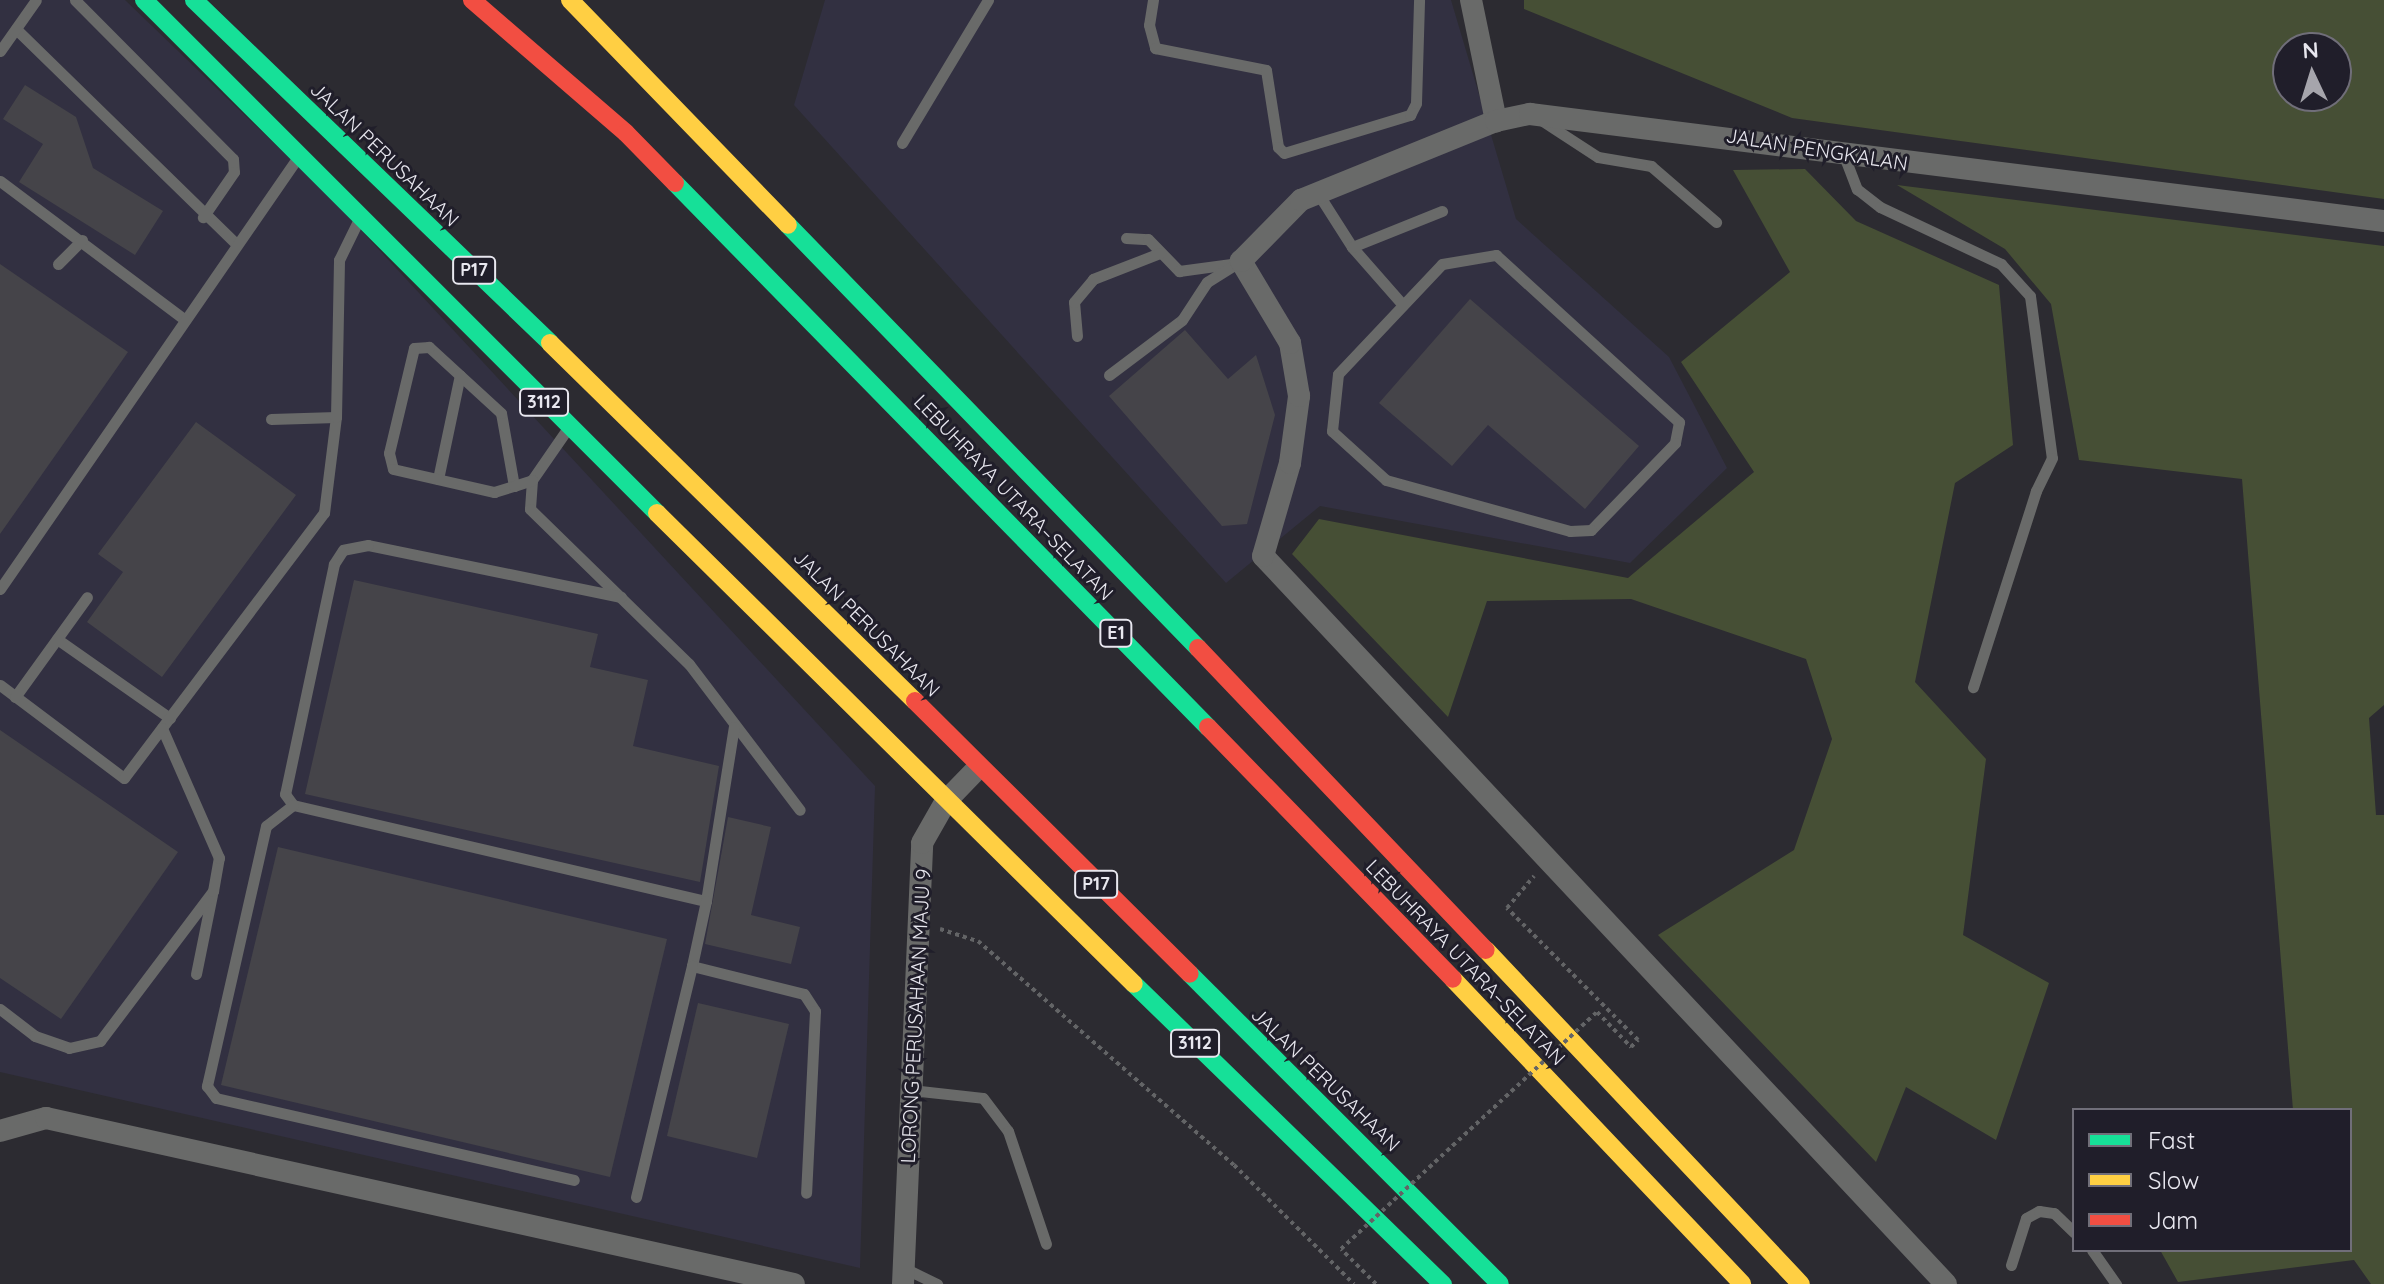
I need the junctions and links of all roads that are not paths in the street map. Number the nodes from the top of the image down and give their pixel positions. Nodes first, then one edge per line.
1 (36, 0) edge
2 (75, 0) edge
3 (144, 0) edge
4 (194, 0) edge
5 (472, 0) edge
6 (988, 0) edge
7 (1153, 0) edge
8 (1419, 0) edge
9 (1471, 0) edge
10 (576, 3) edge
11 (16, 29) junction
12 (0, 51) edge
13 (1530, 114) junction
14 (1496, 121) junction
15 (902, 143) dead end
16 (1841, 150) junction
17 (299, 156) junction
18 (0, 181) edge
19 (1317, 192) junction
20 (1442, 211) dead end
21 (203, 217) junction
22 (360, 217) junction
23 (2384, 221) edge
24 (1716, 222) dead end
25 (1126, 238) dead end
26 (82, 240) junction
27 (236, 244) junction
28 (1352, 247) junction
29 (1160, 253) junction
30 (1241, 261) junction
31 (58, 264) dead end
32 (1403, 305) junction
33 (185, 320) junction
34 (1077, 336) dead end
35 (460, 375) junction
36 (1109, 375) dead end
37 (336, 417) junction
38 (271, 419) dead end
39 (568, 427) junction
40 (438, 479) junction
41 (532, 480) junction
42 (514, 486) junction
43 (0, 589) edge
44 (87, 597) dead end
45 (621, 597) junction
46 (57, 639) junction
47 (0, 685) edge
48 (1973, 687) dead end
49 (15, 697) junction
50 (166, 723) junction
51 (734, 727) junction
52 (978, 768) junction
53 (946, 801) junction
54 (293, 805) junction
55 (800, 810) dead end
56 (213, 891) junction
57 (706, 901) junction
58 (692, 966) junction
59 (196, 974) dead end
60 (1214, 1000) joint
61 (0, 1009) edge
62 (911, 1090) junction
63 (0, 1131) edge
64 (574, 1180) dead end
65 (806, 1193) dead end
66 (636, 1197) dead end
67 (2072, 1230) edge
68 (1046, 1244) dead end
69 (2093, 1252) edge
70 (2011, 1265) dead end
71 (903, 1276) edge
72 (794, 1284) edge
73 (937, 1284) edge
74 (1443, 1284) edge
75 (1500, 1284) edge
76 (1742, 1284) edge
77 (1801, 1284) edge
78 (1946, 1284) edge
79 (2116, 1284) edge

1 - 11 lane
2 - 21 lane
3 - 17 main road, 3112
4 - 52 main road, JALAN PERUSAHAAN / P17
5 - 76 main road, LEBUHRAYA UTARA–SELATAN / E1
6 - 15 lane
7 - 8 lane
9 - 14 street
10 - 77 main road, LEBUHRAYA UTARA–SELATAN / E1
11 - 12 lane
11 - 21 lane
13 - 14 street, JALAN PENGKALAN
13 - 16 street, JALAN PENGKALAN
13 - 24 lane
14 - 19 street, JALAN PENGKALAN
16 - 23 street, JALAN PENGKALAN
16 - 48 lane
17 - 22 main road, 3112
17 - 27 lane
18 - 26 lane
19 - 28 lane
19 - 30 street, JALAN PENGKALAN
20 - 28 lane
21 - 27 lane
22 - 37 lane
22 - 39 main road, 3112
25 - 29 lane
26 - 31 lane
26 - 33 lane
27 - 33 lane
28 - 32 lane
29 - 30 lane
29 - 34 lane
30 - 36 lane
30 - 78 street
32 - 32 lane
33 - 43 lane
35 - 40 lane
35 - 40 lane
35 - 42 lane
37 - 38 lane
37 - 50 lane
39 - 41 lane
39 - 53 main road, 3112
40 - 42 lane
41 - 42 lane
41 - 45 lane
44 - 46 lane
45 - 51 lane
45 - 54 lane
46 - 49 lane
46 - 50 lane
47 - 49 lane
49 - 50 lane
50 - 56 lane
51 - 55 lane
51 - 57 lane
52 - 53 street, LORONG PERUSAHAAN MAJU 9
52 - 60 main road, JALAN PERUSAHAAN / P17
53 - 62 street, LORONG PERUSAHAAN MAJU 9
53 - 74 main road, 3112
54 - 57 lane
54 - 64 lane
56 - 59 lane
56 - 61 lane
57 - 58 lane
58 - 65 lane
58 - 66 lane
60 - 75 main road, JALAN PERUSAHAAN / 3112
62 - 68 lane
62 - 71 street, LORONG PERUSAHAAN MAJU 9
63 - 72 street
67 - 70 lane
69 - 79 lane
71 - 73 lane

